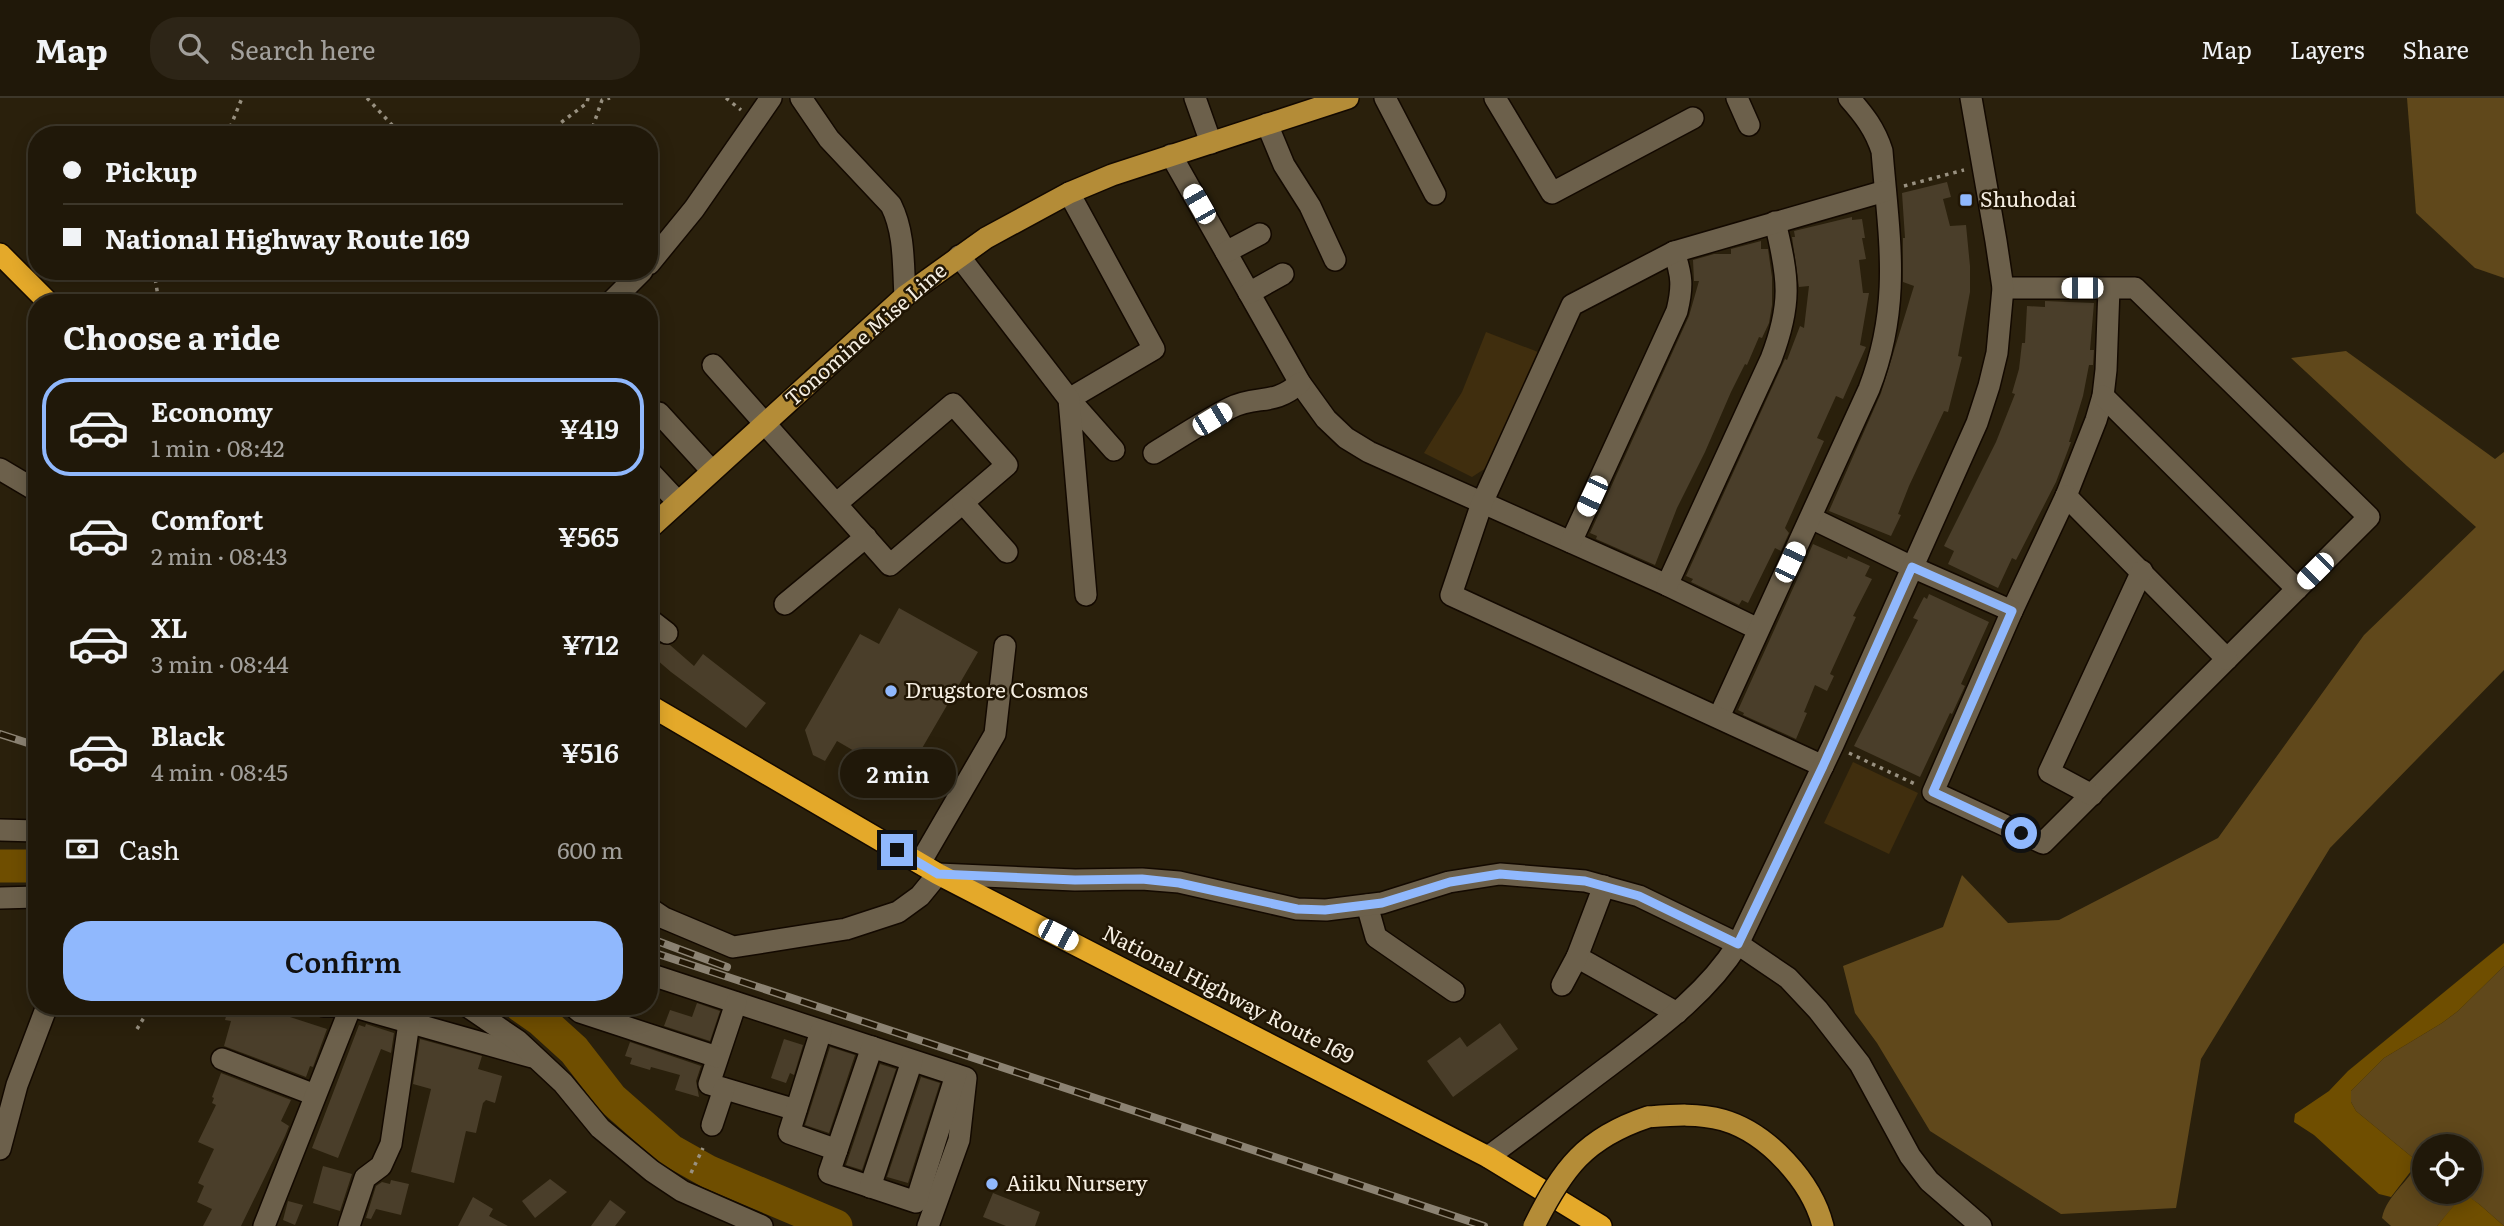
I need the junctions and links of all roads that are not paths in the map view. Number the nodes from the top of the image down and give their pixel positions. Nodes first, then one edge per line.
1 (771, 98) edge
2 (801, 98) edge
3 (1195, 98) edge
4 (1348, 98) edge
5 (1385, 98) edge
6 (1495, 98) edge
7 (1737, 98) edge
8 (1849, 98) edge
9 (1970, 98) edge
10 (1299, 105) edge
11 (1693, 118) dead end
12 (1267, 124) junction
13 (1749, 125) dead end
14 (1211, 143) junction
15 (1171, 155) junction
16 (1885, 191) junction
17 (1069, 193) junction
18 (1435, 194) dead end
19 (1775, 222) junction
20 (1259, 234) dead end
21 (1226, 252) junction
22 (1674, 252) junction
23 (658, 253) edge
24 (0, 254) edge
25 (959, 256) junction
26 (1335, 260) dead end
27 (1283, 274) dead end
28 (633, 280) edge
29 (2003, 288) junction
30 (2109, 288) junction
31 (1249, 293) junction
32 (40, 294) edge
33 (619, 294) edge
34 (905, 296) junction
35 (713, 365) dead end
36 (1300, 383) junction
37 (2103, 396) junction
38 (1069, 400) junction
39 (659, 413) dead end
40 (765, 423) junction
41 (1114, 450) dead end
42 (1154, 453) dead end
43 (0, 469) edge
44 (712, 471) junction
45 (658, 481) edge
46 (28, 486) edge
47 (2066, 496) junction
48 (678, 502) junction
49 (963, 503) junction
50 (1482, 503) junction
51 (836, 504) junction
52 (1811, 518) junction
53 (658, 521) edge
54 (866, 537) junction
55 (1571, 542) junction
56 (1007, 552) dead end
57 (1912, 567) junction
58 (2141, 571) junction
59 (1667, 585) junction
60 (2297, 589) junction
61 (1086, 595) dead end
62 (785, 604) dead end
63 (2012, 611) junction
64 (658, 626) edge
65 (1758, 629) junction
66 (667, 633) dead end
67 (1005, 646) dead end
68 (2227, 659) junction
69 (658, 710) edge
70 (1719, 717) junction
71 (1823, 766) junction
72 (2092, 795) junction
73 (0, 830) edge
74 (28, 831) edge
75 (920, 863) junction
76 (938, 874) junction
77 (1604, 886) junction
78 (28, 897) edge
79 (0, 898) edge
80 (1367, 905) junction
81 (658, 914) edge
82 (1738, 944) junction
83 (1577, 957) junction
84 (658, 977) edge
85 (1562, 985) dead end
86 (1454, 991) dead end
87 (736, 1003) junction
88 (1677, 1013) junction
89 (44, 1015) edge
90 (348, 1015) edge
91 (382, 1015) edge
92 (480, 1015) edge
93 (589, 1015) edge
94 (410, 1023) junction
95 (821, 1031) junction
96 (872, 1047) junction
97 (717, 1057) junction
98 (222, 1059) dead end
99 (538, 1059) junction
100 (912, 1060) junction
101 (956, 1075) junction
102 (724, 1089) junction
103 (316, 1096) junction
104 (796, 1110) junction
105 (712, 1125) dead end
106 (0, 1149) edge
107 (837, 1150) junction
108 (1488, 1157) junction
109 (870, 1187) junction
110 (264, 1226) edge
111 (349, 1226) edge
112 (762, 1226) edge
113 (928, 1226) edge
114 (1534, 1226) edge
115 (1601, 1226) edge
116 (1823, 1226) edge
117 (1981, 1226) edge

1 - 23 street
2 - 34 street
3 - 14 street
4 - 10 main road, Tonomine Mise Line
5 - 18 street
6 - 11 street
7 - 13 street
8 - 16 street
9 - 29 street
10 - 12 main road, Tonomine Mise Line
12 - 14 main road, Tonomine Mise Line
12 - 26 street
14 - 15 main road, Tonomine Mise Line
15 - 17 main road, Tonomine Mise Line
15 - 21 street
16 - 19 street
16 - 52 street
17 - 25 main road, Tonomine Mise Line
17 - 38 street
19 - 22 street
19 - 59 street
20 - 21 street
21 - 31 street
22 - 50 street
22 - 55 street
24 - 32 highway
25 - 34 main road, Tonomine Mise Line
25 - 38 street
27 - 31 street
28 - 33 street
29 - 30 street
29 - 57 street
30 - 37 street
30 - 60 street
31 - 36 street
34 - 40 main road, Tonomine Mise Line
35 - 40 street
36 - 42 street
36 - 50 street
37 - 47 street
37 - 60 street
38 - 41 street
38 - 61 street
39 - 44 street
40 - 44 main road, Tonomine Mise Line
40 - 51 street
43 - 46 street
44 - 48 main road, Tonomine Mise Line
45 - 48 street
47 - 58 street
47 - 63 street
48 - 53 main road, Tonomine Mise Line
49 - 51 street
49 - 54 street
49 - 56 street
50 - 55 street
50 - 70 street
51 - 54 street
52 - 57 street
52 - 65 street
54 - 62 street
55 - 59 street
57 - 63 street
57 - 71 street
58 - 68 street
58 - 72 street
59 - 65 street
60 - 68 street
63 - 72 street
64 - 66 street
65 - 70 street
67 - 75 street
68 - 72 street
69 - 75 highway, National Highway Route 169
70 - 71 street
71 - 82 street
73 - 74 street
75 - 76 highway, National Highway Route 169
76 - 80 street
76 - 81 street
76 - 108 highway, National Highway Route 169
77 - 80 street
77 - 82 street
77 - 83 street
78 - 79 street
80 - 86 street
82 - 88 street
82 - 117 street
83 - 85 street
83 - 88 street
84 - 87 street
87 - 95 street
87 - 97 street
88 - 108 street
89 - 106 street
90 - 103 street
91 - 94 street
92 - 99 street
93 - 97 street
94 - 99 street
94 - 111 street
95 - 96 street
95 - 104 street
96 - 100 street
96 - 107 street
97 - 102 street
98 - 103 street
99 - 112 street
100 - 101 street
100 - 109 street
101 - 109 street
101 - 113 street
102 - 104 street
102 - 105 street
103 - 110 street
104 - 107 street
107 - 109 street
108 - 115 highway, National Highway Route 169
114 - 116 main road, bridge

